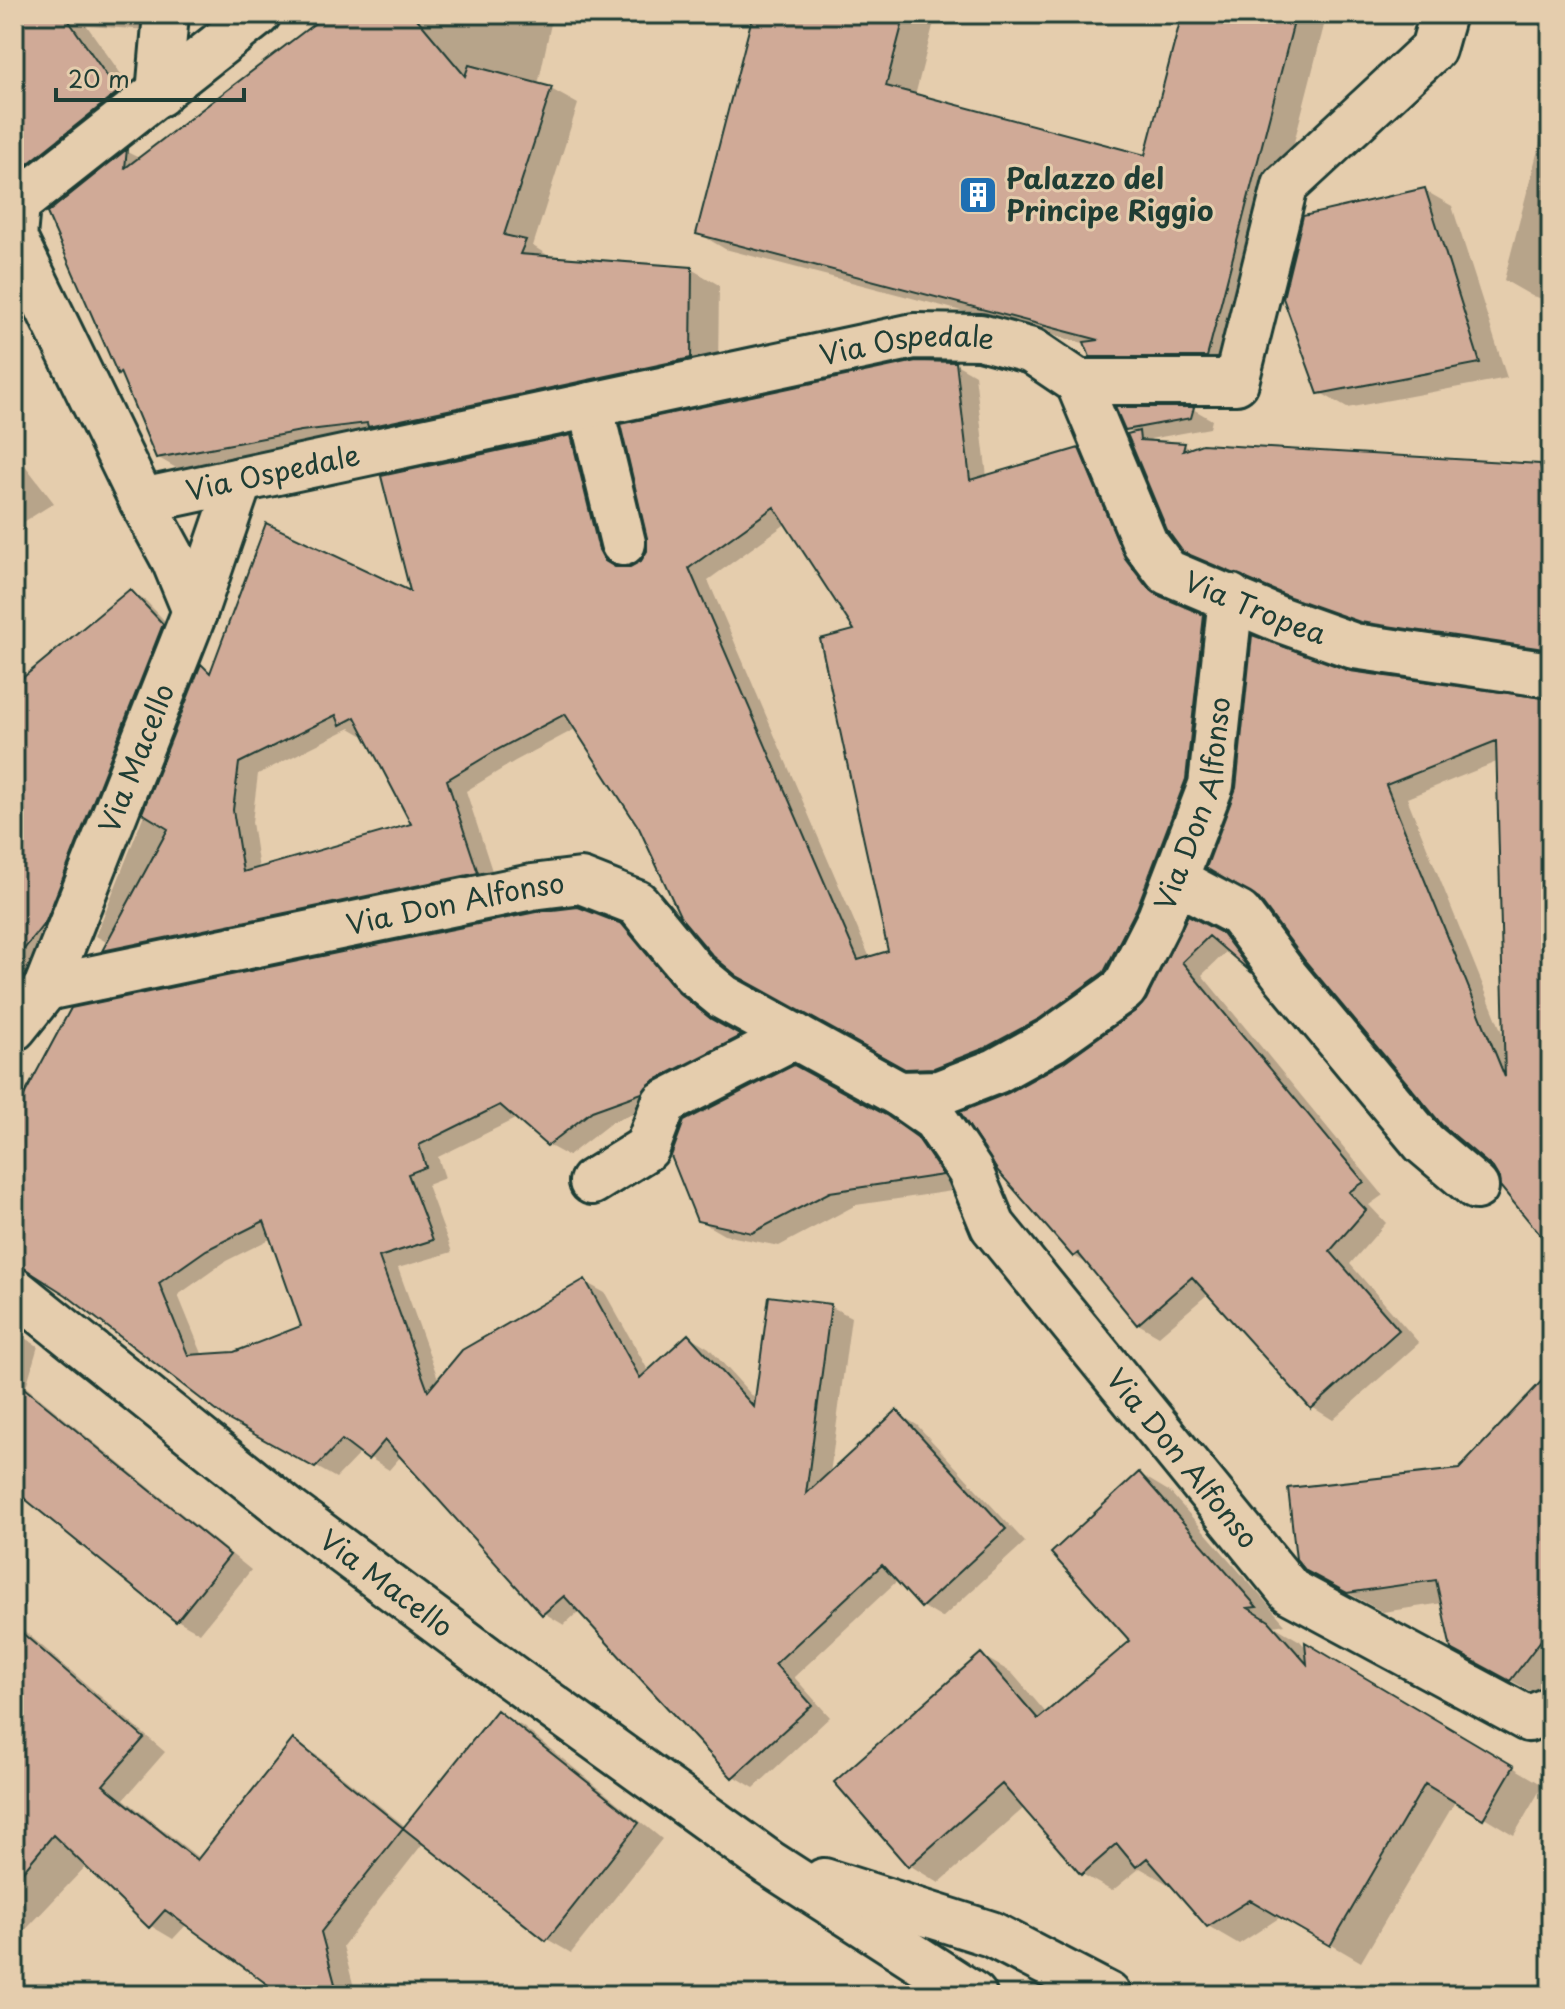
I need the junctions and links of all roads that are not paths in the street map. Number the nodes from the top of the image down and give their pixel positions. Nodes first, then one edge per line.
1 (166, 14) edge
2 (258, 14) edge
3 (1443, 14) edge
4 (159, 94) junction
5 (15, 220) edge
6 (1078, 382) junction
7 (590, 405) junction
8 (240, 480) junction
9 (142, 501) junction
10 (623, 543) dead end
11 (1231, 597) junction
12 (195, 611) junction
13 (1551, 675) edge
14 (1175, 880) junction
15 (46, 988) junction
16 (14, 1028) edge
17 (795, 1036) junction
18 (899, 1094) junction
19 (592, 1182) dead end
20 (1476, 1187) dead end
21 (14, 1290) edge
22 (1551, 1709) edge
23 (769, 1863) junction
24 (974, 1995) edge
25 (1108, 1995) edge

1 - 4 street
2 - 4 street
3 - 6 street
4 - 5 street
5 - 9 street
6 - 7 street, Via Ospedale
6 - 11 street, Via Tropea
7 - 8 street, Via Ospedale
7 - 10 street
8 - 9 street, Via Ospedale
8 - 12 street, Via Macello
9 - 12 street
11 - 13 street, Via Tropea
11 - 14 street, Via Don Alfonso
12 - 15 street, Via Macello
14 - 18 street, Via Don Alfonso
14 - 20 street
15 - 16 street, Via Macello
15 - 17 street, Via Don Alfonso
17 - 18 street, Via Don Alfonso
17 - 19 street
18 - 22 street, Via Don Alfonso
21 - 23 street, Via Macello
23 - 24 street, Via Macello
23 - 25 street

